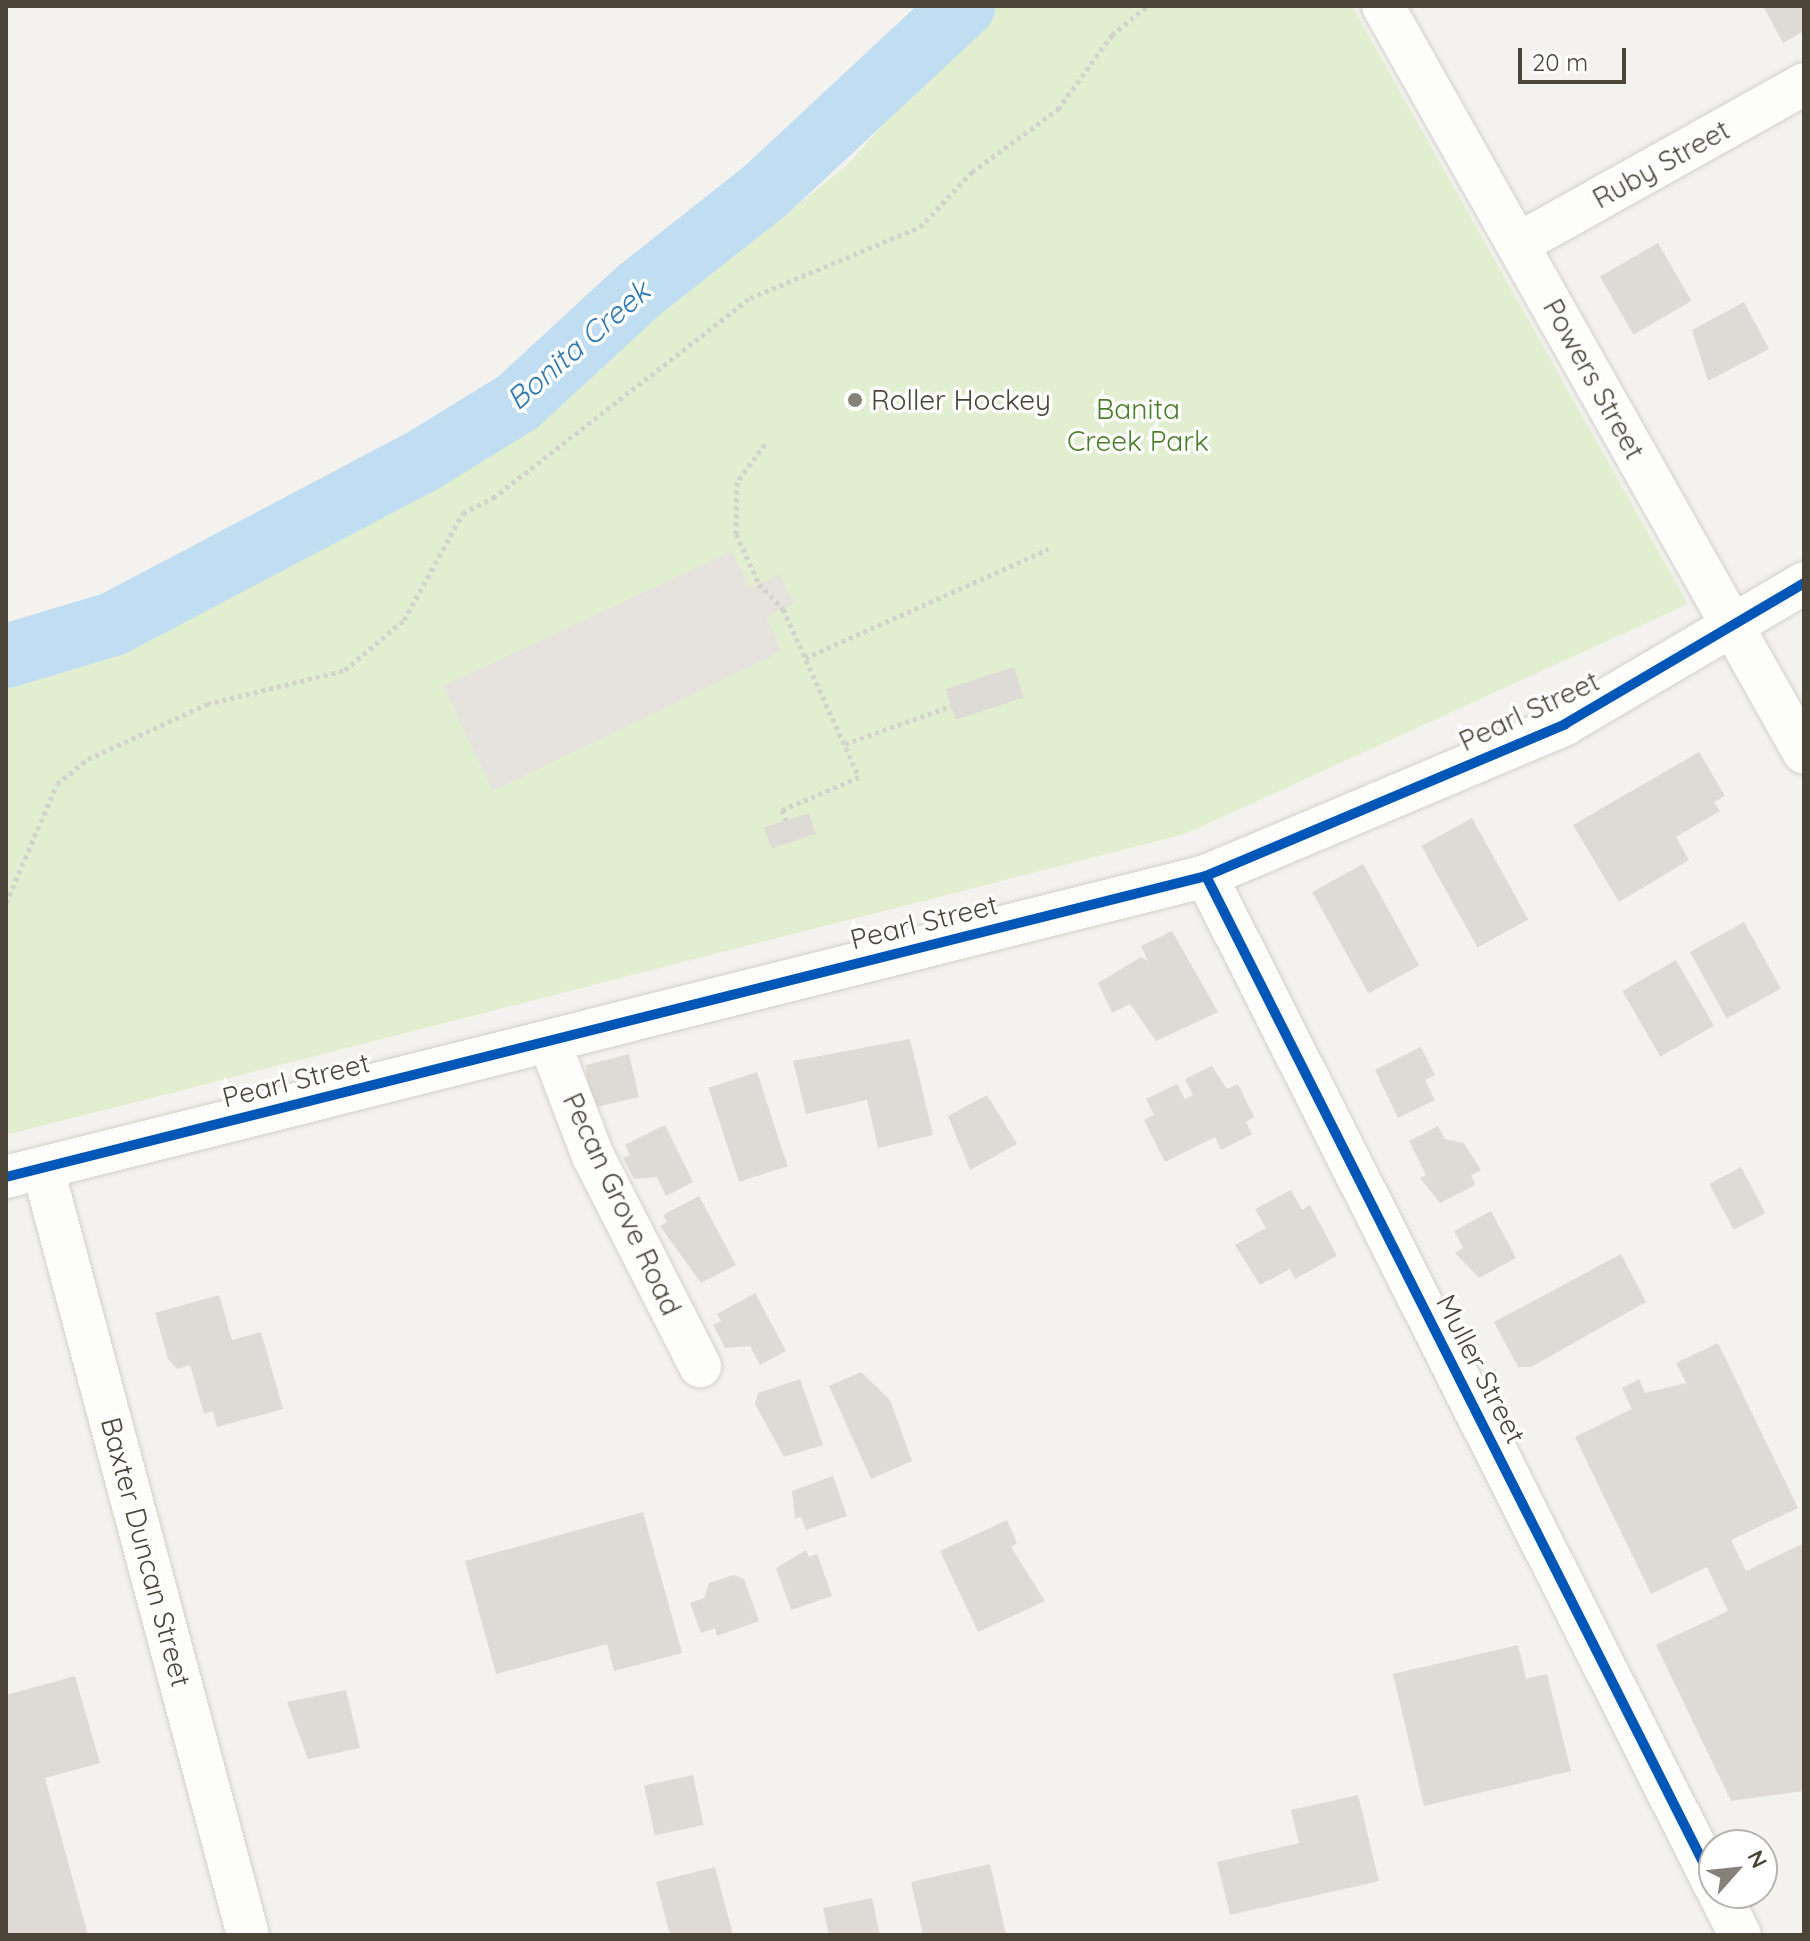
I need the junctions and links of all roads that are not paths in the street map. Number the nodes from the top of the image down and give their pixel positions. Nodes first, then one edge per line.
1 (1383, 6) edge
2 (1804, 84) edge
3 (1518, 244) junction
4 (1804, 583) edge
5 (1732, 625) junction
6 (1804, 753) edge
7 (1206, 876) junction
8 (549, 1041) junction
9 (25, 1173) edge
10 (700, 1366) dead end
11 (1698, 1852) edge
12 (1727, 1909) edge
13 (248, 1935) edge
14 (1740, 1935) edge

1 - 3 street, Powers Street
2 - 3 street, Ruby Street
3 - 5 street, Powers Street
4 - 5 street, Pearl Street
5 - 6 street, Powers Street
5 - 7 street, Pearl Street
7 - 8 street, Pearl Street
7 - 11 street, Muller Street
8 - 9 street, Pearl Street
8 - 10 street, Pecan Grove Road
9 - 13 street, Baxter Duncan Street
12 - 14 street

